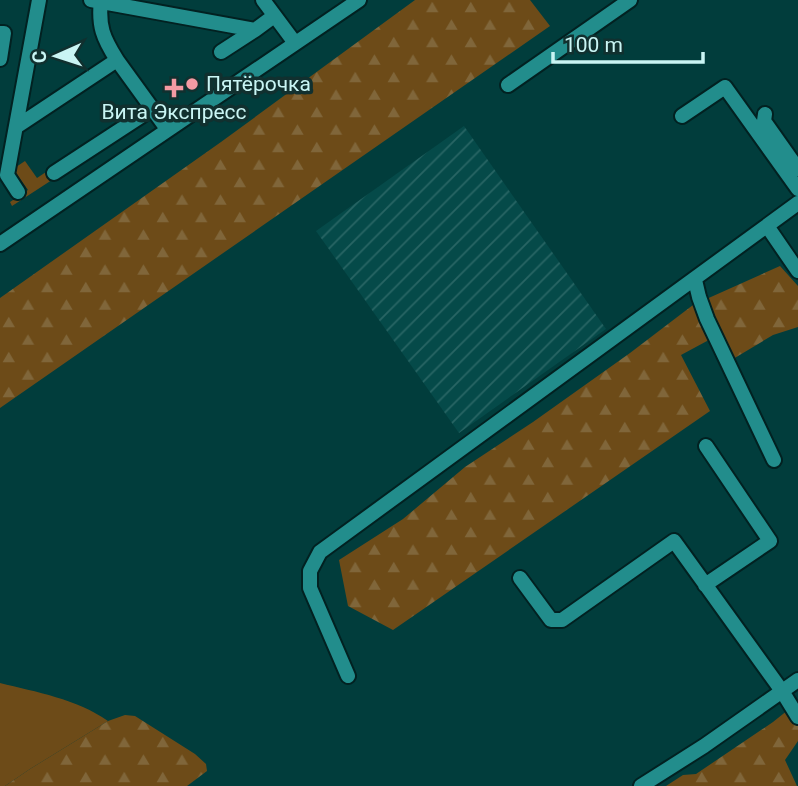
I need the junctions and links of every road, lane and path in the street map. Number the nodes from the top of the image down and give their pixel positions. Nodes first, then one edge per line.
1 (39, 0) edge
2 (98, 0) edge
3 (263, 0) edge
4 (359, 0) edge
5 (630, 0) edge
6 (274, 16) junction
7 (255, 30) junction
8 (0, 33) edge
9 (295, 43) junction
10 (221, 52) dead end
11 (0, 59) edge
12 (117, 60) junction
13 (508, 85) dead end
14 (152, 109) junction
15 (765, 114) dead end
16 (682, 116) dead end
17 (16, 127) junction
18 (167, 130) junction
19 (798, 169) edge
20 (54, 173) dead end
21 (798, 188) edge
22 (18, 192) dead end
23 (798, 203) edge
24 (766, 226) junction
25 (0, 244) edge
26 (798, 271) edge
27 (695, 280) junction
28 (706, 446) dead end
29 (774, 460) dead end
30 (520, 578) dead end
31 (705, 585) junction
32 (348, 676) dead end
33 (798, 680) edge
34 (782, 691) junction
35 (798, 717) edge
36 (641, 786) edge

1 - 17 street
2 - 7 street
2 - 12 street
3 - 6 street
4 - 9 street
5 - 13 street
6 - 7 street
6 - 9 street
7 - 10 street
8 - 11 street
9 - 18 street
12 - 14 street
12 - 17 street
14 - 18 street
14 - 20 street
15 - 19 street
16 - 21 street
17 - 22 street
18 - 25 street
23 - 24 street
24 - 26 street
24 - 27 street
27 - 29 street
27 - 32 street
28 - 31 street
30 - 31 street
31 - 34 street
33 - 34 street
34 - 35 street
34 - 36 street

